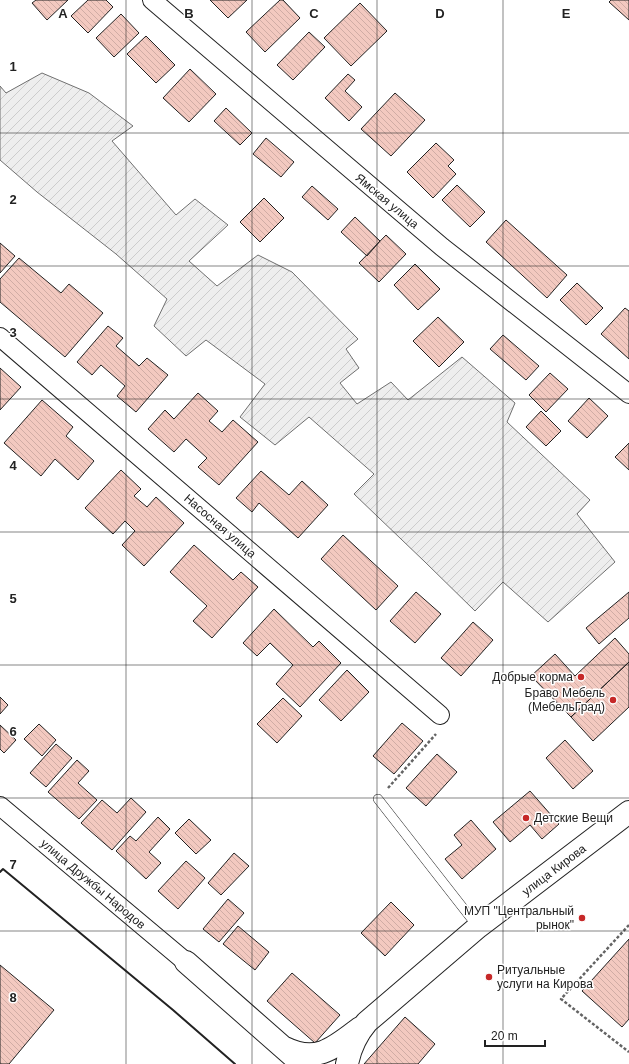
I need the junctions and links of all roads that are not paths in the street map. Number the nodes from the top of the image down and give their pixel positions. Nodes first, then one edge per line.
1 (152, 0) edge
2 (0, 337) edge
3 (629, 394) edge
4 (440, 714) road end
5 (378, 799) road end
6 (0, 806) edge
7 (629, 812) edge
8 (478, 927) junction
9 (186, 962) joint
10 (367, 1022) junction
11 (284, 1048) junction
12 (302, 1064) edge
13 (347, 1064) edge

1 - 3 street, Ямская улица
2 - 4 street, Насосная улица
5 - 8 lane
6 - 9 street, улица Дружбы Народов
7 - 8 street, улица Кирова
8 - 10 street, улица Кирова
9 - 11 street
10 - 11 street
10 - 13 street
11 - 12 street

